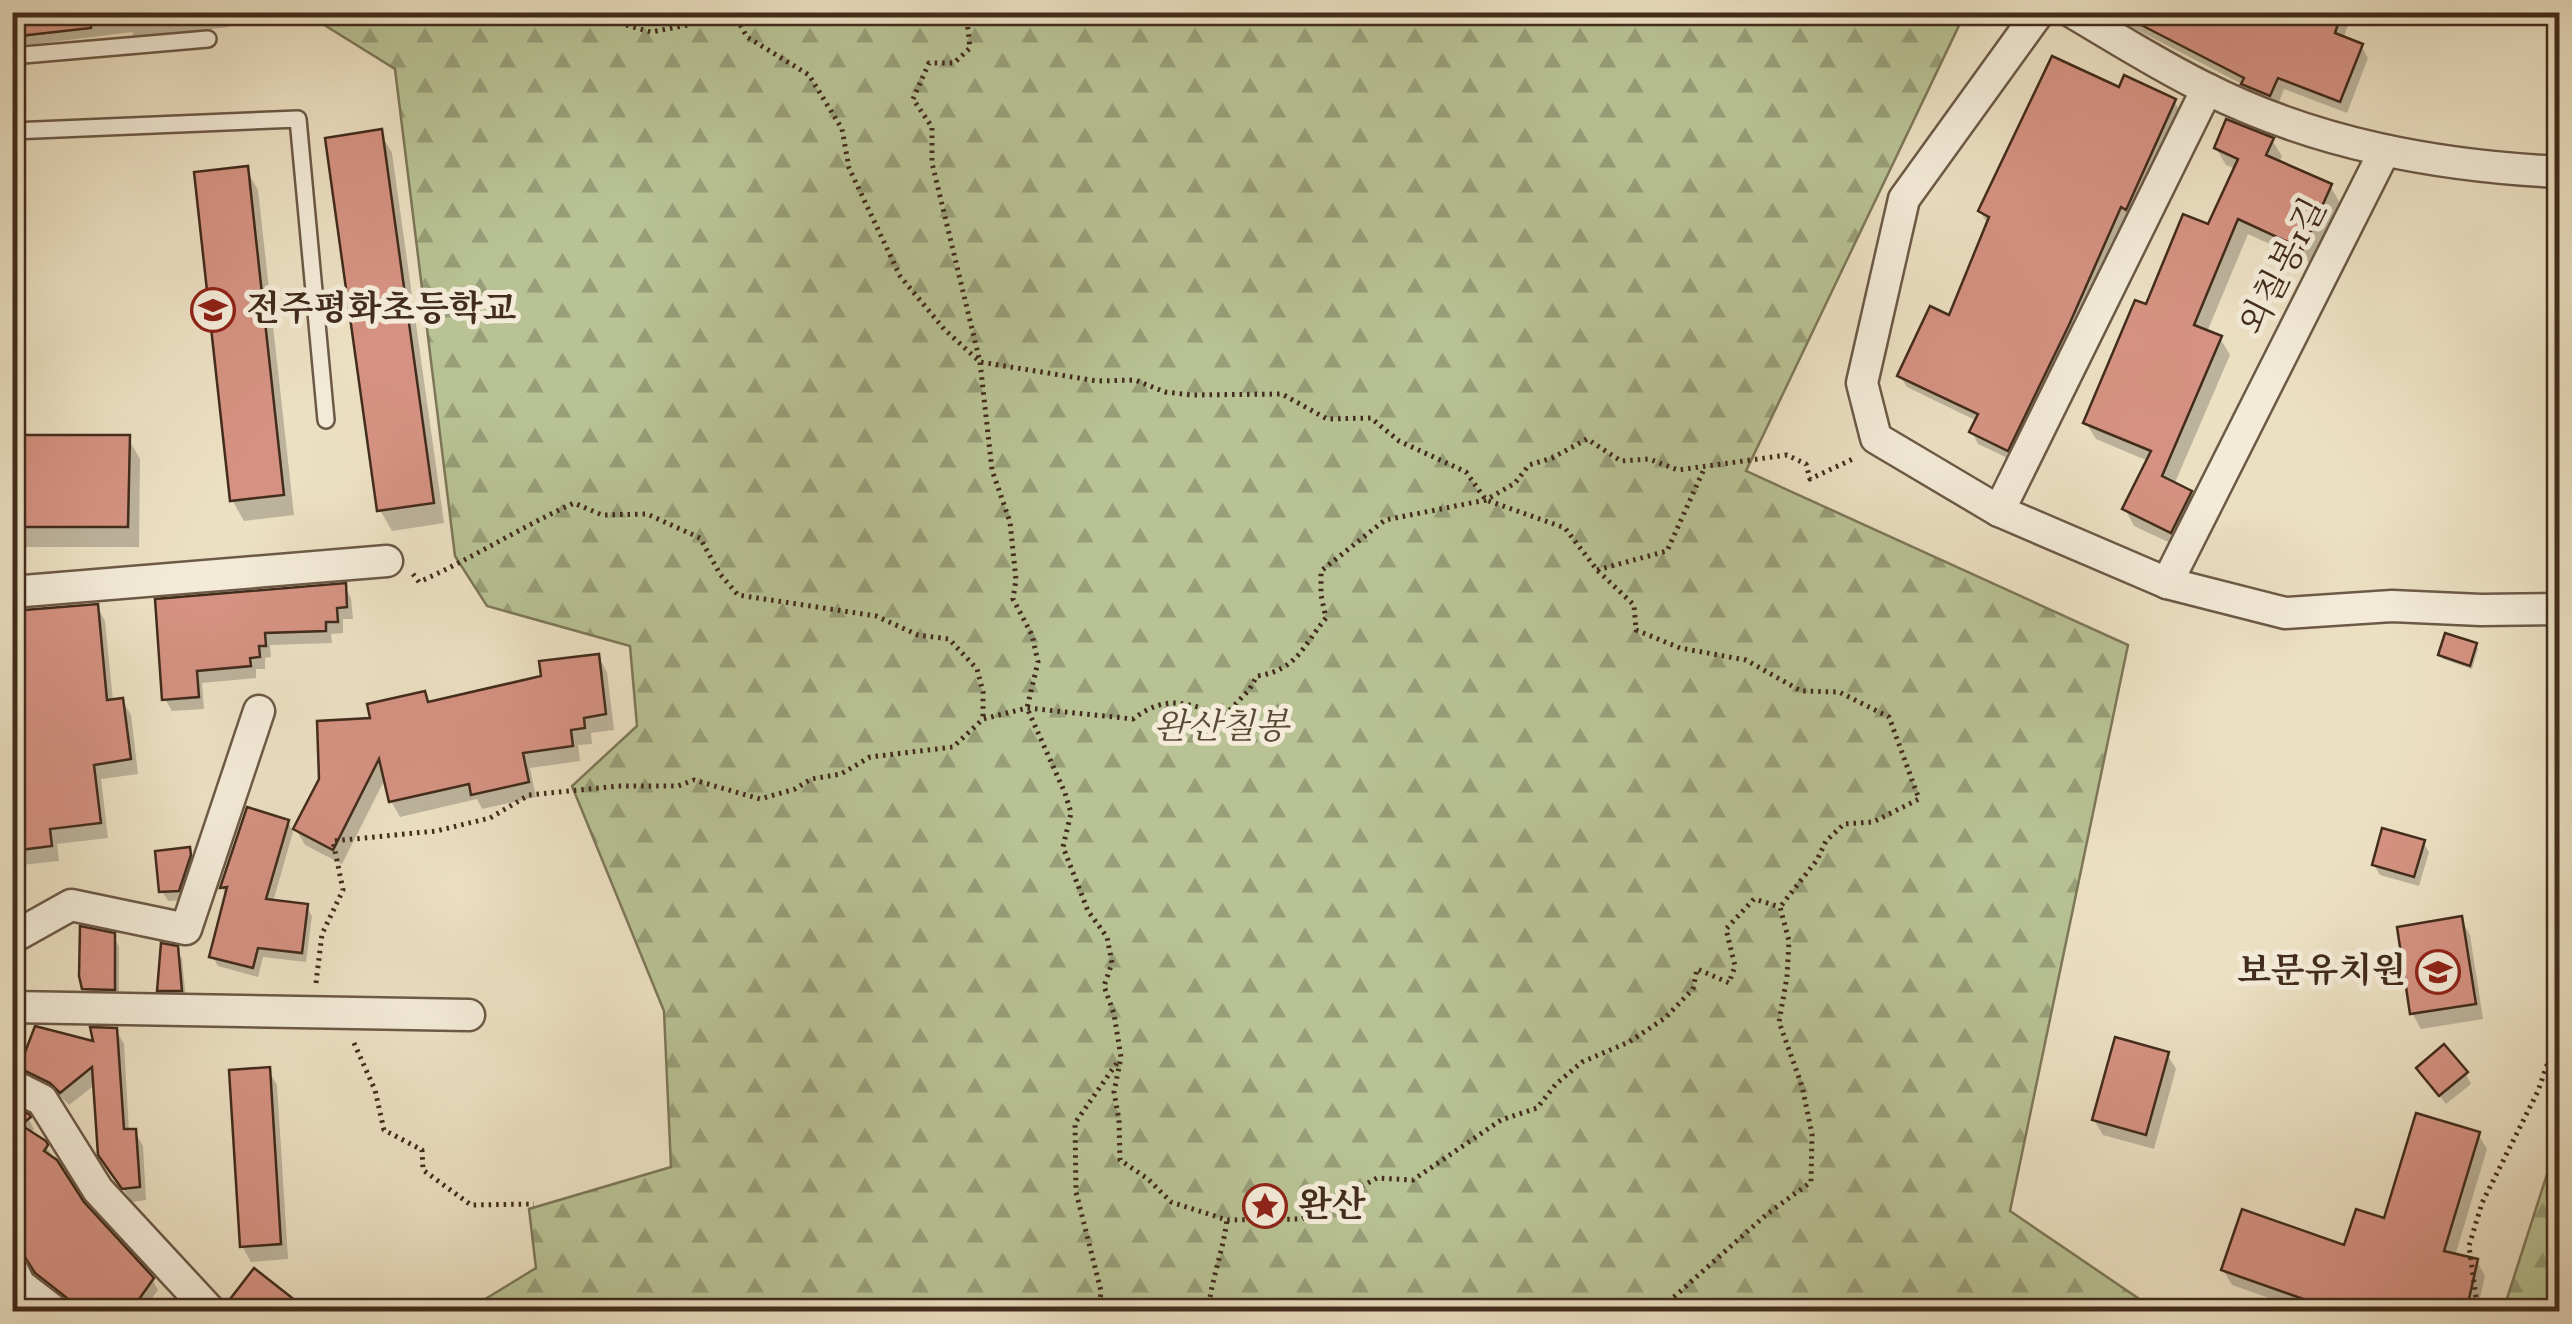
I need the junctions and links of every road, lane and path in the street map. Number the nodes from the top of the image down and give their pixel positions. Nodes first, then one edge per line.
1 (517, 12) edge
2 (720, 12) edge
3 (733, 12) edge
4 (966, 12) edge
5 (2040, 12) edge
6 (2072, 12) edge
7 (208, 40) dead end
8 (12, 56) edge
9 (2207, 89) junction
10 (12, 131) edge
11 (2384, 152) junction
12 (2560, 172) edge
13 (980, 362) junction
14 (326, 420) dead end
15 (1885, 443) junction
16 (1705, 467) junction
17 (1486, 500) junction
18 (1999, 511) junction
19 (387, 561) joint
20 (1597, 570) junction
21 (2167, 584) junction
22 (12, 592) edge
23 (2560, 609) edge
24 (1027, 708) junction
25 (260, 711) dead end
26 (983, 719) junction
27 (1780, 907) junction
28 (12, 938) edge
29 (12, 1008) edge
30 (321, 1011) junction
31 (469, 1015) dead end
32 (2560, 1028) edge
33 (1121, 1057) junction
34 (12, 1086) edge
35 (534, 1204) dead end
36 (1227, 1220) junction
37 (12, 1268) edge
38 (55, 1312) edge
39 (210, 1312) edge
40 (1100, 1312) edge
41 (1208, 1312) edge
42 (1657, 1312) edge
43 (2478, 1312) edge

1 - 2 path
3 - 13 path
4 - 13 path
5 - 15 street
6 - 9 street
7 - 8 lane
9 - 11 street
9 - 18 street
10 - 14 lane
11 - 12 street
11 - 21 street, 외칠봉1길
13 - 17 path
13 - 24 path
15 - 16 path
15 - 18 street
16 - 17 path
16 - 20 path
17 - 20 path
17 - 24 path
18 - 21 street
19 - 22 street
19 - 26 path
20 - 27 path
21 - 23 street
24 - 26 path
24 - 33 path
25 - 28 street
26 - 30 path
27 - 36 path
27 - 42 path
29 - 30 street
30 - 31 street
30 - 35 path
32 - 43 path
33 - 36 path
33 - 40 path
34 - 39 street
36 - 41 path
37 - 38 street

